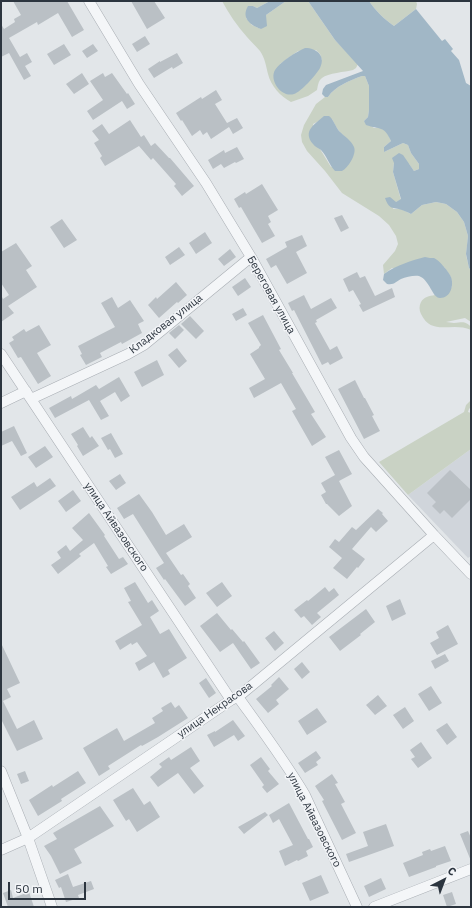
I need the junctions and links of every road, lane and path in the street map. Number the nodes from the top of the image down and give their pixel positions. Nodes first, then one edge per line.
1 (89, 1) edge
2 (251, 257) junction
3 (1, 354) edge
4 (28, 395) junction
5 (1, 403) edge
6 (434, 535) junction
7 (471, 574) edge
8 (234, 698) junction
9 (1, 771) edge
10 (28, 838) junction
11 (1, 850) edge
12 (471, 869) edge
13 (52, 907) edge
14 (357, 907) edge
15 (374, 907) edge

1 - 2 street, Береговая улица
2 - 4 street, Кладковая улица
2 - 6 street, Береговая улица
3 - 4 street, улица Айвазовского
4 - 5 street, Кладковая улица
4 - 8 street, улица Айвазовского
6 - 7 street, Береговая улица
6 - 8 street, улица Некрасова
8 - 10 street, улица Некрасова
8 - 14 street, улица Айвазовского
9 - 10 street
10 - 11 street, улица Некрасова
10 - 13 street
12 - 15 street

